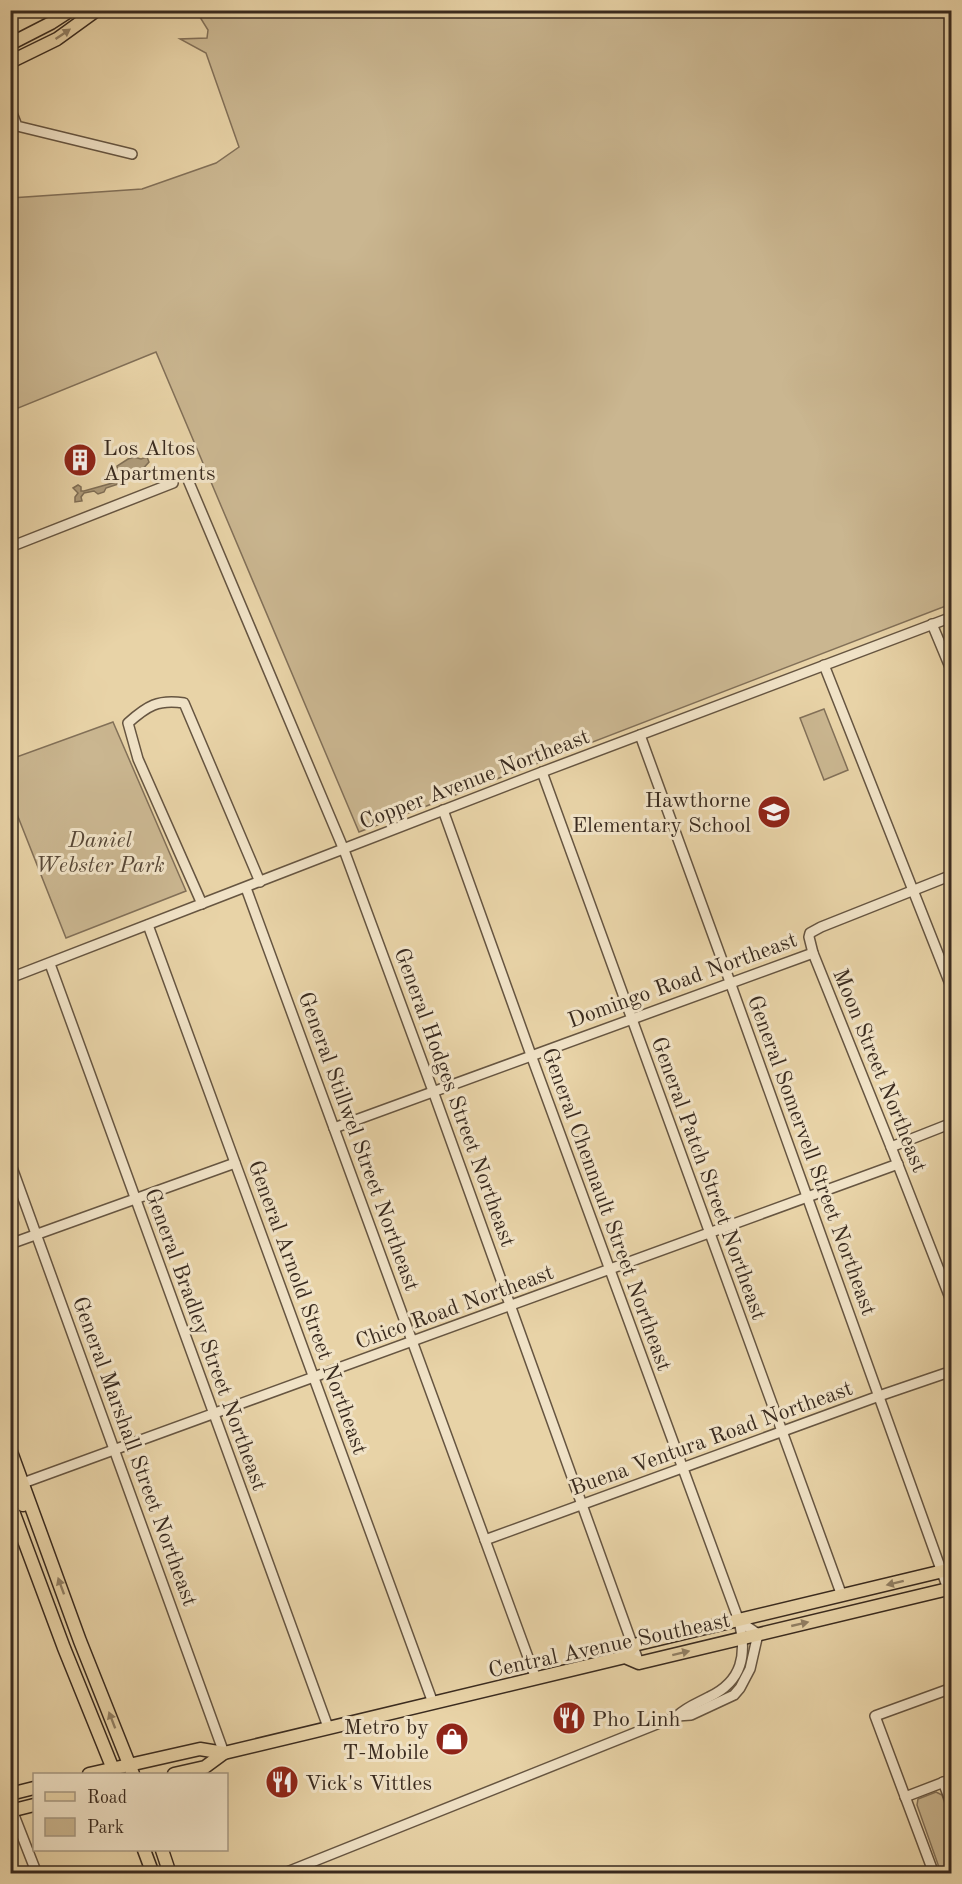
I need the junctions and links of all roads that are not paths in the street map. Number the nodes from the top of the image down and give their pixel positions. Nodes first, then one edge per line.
1 (71, 10) edge
2 (97, 10) edge
3 (10, 44) edge
4 (10, 62) edge
5 (10, 108) edge
6 (132, 154) dead end
7 (188, 480) dead end
8 (173, 483) dead end
9 (10, 547) edge
10 (951, 616) edge
11 (932, 624) junction
12 (824, 664) junction
13 (951, 672) edge
14 (640, 735) junction
15 (542, 772) junction
16 (443, 810) junction
17 (344, 850) junction
18 (951, 875) edge
19 (260, 882) junction
20 (246, 888) junction
21 (913, 890) junction
22 (202, 904) junction
23 (148, 926) junction
24 (813, 953) junction
25 (50, 964) junction
26 (10, 978) edge
27 (730, 982) junction
28 (951, 989) edge
29 (631, 1018) junction
30 (531, 1055) junction
31 (433, 1091) junction
32 (951, 1123) edge
33 (334, 1128) junction
34 (891, 1147) junction
35 (10, 1162) edge
36 (235, 1163) junction
37 (898, 1164) junction
38 (807, 1198) junction
39 (135, 1199) junction
40 (709, 1234) junction
41 (37, 1235) junction
42 (10, 1244) edge
43 (610, 1270) junction
44 (951, 1303) edge
45 (511, 1306) junction
46 (412, 1342) junction
47 (951, 1371) edge
48 (314, 1378) junction
49 (879, 1396) junction
50 (213, 1413) junction
51 (783, 1433) junction
52 (10, 1449) edge
53 (115, 1449) junction
54 (683, 1468) junction
55 (10, 1478) edge
56 (23, 1483) junction
57 (10, 1490) edge
58 (10, 1503) edge
59 (583, 1504) junction
60 (484, 1540) junction
61 (50, 1555) junction
62 (947, 1572) edge
63 (950, 1587) edge
64 (842, 1596) junction
65 (739, 1621) junction
66 (758, 1634) junction
67 (743, 1637) junction
68 (634, 1645) junction
69 (625, 1657) junction
70 (639, 1663) junction
71 (536, 1679) junction
72 (951, 1688) edge
73 (433, 1703) junction
74 (677, 1716) junction
75 (328, 1727) junction
76 (224, 1753) junction
77 (131, 1770) edge
78 (114, 1772) edge
79 (179, 1773) edge
80 (947, 1781) edge
81 (33, 1788) edge
82 (10, 1794) edge
83 (905, 1797) junction
84 (951, 1805) edge
85 (33, 1806) edge
86 (12, 1809) edge
87 (144, 1851) edge
88 (162, 1851) edge
89 (37, 1874) edge
90 (153, 1874) edge
91 (171, 1874) edge
92 (282, 1874) edge
93 (934, 1874) edge

1 - 3 main road
4 -> 2 main road
5 - 6 street
7 - 17 street, General Hodges Street Northeast
8 - 9 street
10 - 11 street, Copper Avenue Northeast
11 - 12 street, Copper Avenue Northeast
11 - 13 street
12 - 14 street, Copper Avenue Northeast
12 - 21 street
14 - 15 street, Copper Avenue Northeast
14 - 27 street, General Somervell Street Northeast
15 - 16 street, Copper Avenue Northeast
15 - 29 street, General Patch Street Northeast
16 - 17 street, Copper Avenue Northeast
16 - 30 street, General Chennault Street Northeast
17 - 19 street, Copper Avenue Northeast
17 - 31 street, General Hodges Street Northeast
18 - 21 street, Domingo Road Northeast
19 - 20 street, Copper Avenue Northeast
19 - 22 street
20 - 22 street, Copper Avenue Northeast
20 - 33 street, General Stillwel Street Northeast
21 - 24 street, Domingo Road Northeast
21 - 28 street
22 - 23 street, Copper Avenue Northeast
23 - 25 street, Copper Avenue Northeast
23 - 36 street, General Arnold Street Northeast
24 - 27 street, Domingo Road Northeast
24 - 34 street, Moon Street Northeast
25 - 26 street, Copper Avenue Northeast
25 - 39 street, General Bradley Street Northeast
27 - 29 street, Domingo Road Northeast
27 - 38 street, General Somervell Street Northeast
29 - 30 street, Domingo Road Northeast
29 - 40 street, General Patch Street Northeast
30 - 31 street, Domingo Road Northeast
30 - 43 street, General Chennault Street Northeast
31 - 33 street, Domingo Road Northeast
31 - 45 street, General Hodges Street Northeast
32 - 34 street
33 - 46 street, General Stillwel Street Northeast
34 - 37 street, Moon Street Northeast
35 - 41 street, General Marshall Street Northeast
36 - 39 street
36 - 48 street, General Arnold Street Northeast
37 - 38 street, Chico Road Northeast
37 - 44 street, Moon Street Northeast
38 - 40 street, Chico Road Northeast
38 - 49 street, General Somervell Street Northeast
39 - 41 street
39 - 50 street, General Bradley Street Northeast
40 - 43 street, Chico Road Northeast
40 - 51 street, General Patch Street Northeast
41 - 42 street
41 - 53 street, General Marshall Street Northeast
43 - 45 street, Chico Road Northeast
43 - 54 street, General Chennault Street Northeast
45 - 46 street, Chico Road Northeast
45 - 59 street, General Hodges Street Northeast
46 - 48 street, Chico Road Northeast
46 - 60 street, General Stillwel Street Northeast
47 - 49 street, Buena Ventura Road Northeast
48 - 50 street, Chico Road Northeast
48 - 73 street, General Arnold Street Northeast
49 - 51 street, Buena Ventura Road Northeast
49 - 62 street, General Somervell Street Northeast
50 - 53 street, Chico Road Northeast
50 - 75 street, General Bradley Street Northeast
51 - 54 street, Buena Ventura Road Northeast
51 - 64 street, General Patch Street Northeast
52 - 56 main road
53 - 56 street, Chico Road Northeast
53 - 76 street, General Marshall Street Northeast
54 - 59 street, Buena Ventura Road Northeast
54 - 65 street, General Chennault Street Northeast
55 - 56 main road
56 - 61 main road
57 - 61 main road
58 - 78 main road
59 - 60 street, Buena Ventura Road Northeast
59 - 68 street, General Hodges Street Northeast
60 - 71 street, General Stillwel Street Northeast
77 -> 61 main road
62 - 63 street, General Somervell Street Northeast
62 -> 64 main road
66 -> 63 main road, Central Avenue Southeast
64 - 65 main road
65 - 66 street
65 - 67 street, General Chennault Street Northeast
65 - 68 main road
66 - 67 main road, Central Avenue Southeast
66 - 74 street
70 -> 67 main road, Central Avenue Southeast
67 - 74 street
68 - 69 main road
68 - 70 street, General Hodges Street Northeast
69 - 70 main road, Central Avenue Southeast
69 - 71 main road, Central Avenue Southeast
71 - 73 main road, Central Avenue Southeast
72 - 83 street
73 - 75 main road, Central Avenue Southeast
74 - 92 street
75 - 76 main road, Central Avenue Southeast
76 - 77 main road
76 - 79 main road, Central Avenue Southeast
77 - 78 main road
80 - 83 street
80 - 84 street
81 - 82 main road
83 - 93 street
85 - 86 main road
86 - 89 street
87 - 90 main road
88 - 91 main road

